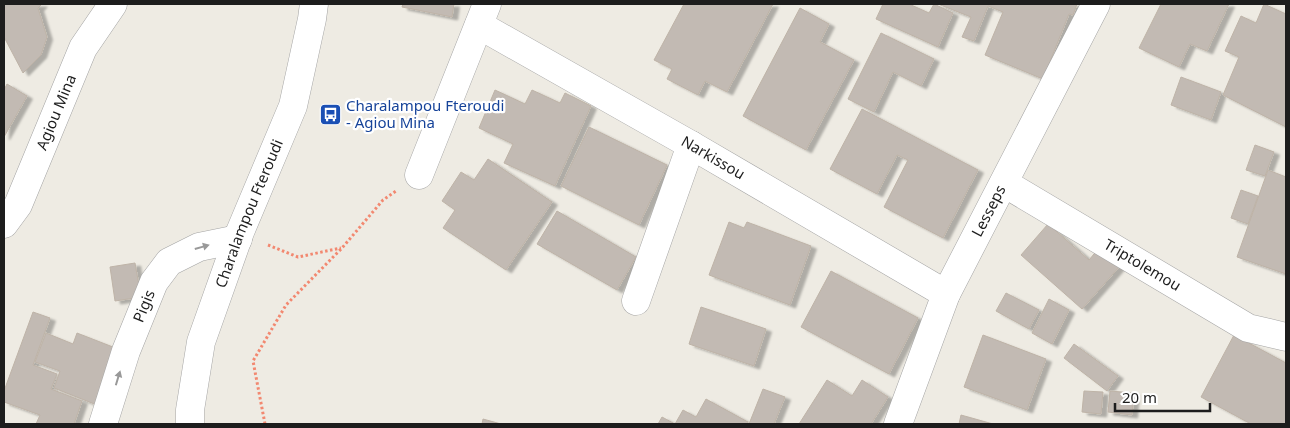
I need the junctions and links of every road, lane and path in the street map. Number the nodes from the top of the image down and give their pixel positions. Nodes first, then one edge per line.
1 (113, 4) edge
2 (314, 4) edge
3 (1096, 4) edge
4 (483, 14) edge
5 (691, 145) junction
6 (419, 175) dead end
7 (1004, 183) junction
8 (383, 200) dead end
9 (4, 224) edge
10 (238, 239) junction
11 (342, 248) junction
12 (298, 257) dead end
13 (946, 294) junction
14 (636, 301) dead end
15 (1286, 338) edge
16 (103, 424) edge
17 (190, 424) edge
18 (265, 424) edge
19 (898, 424) edge

1 - 9 street, Agiou Mina
2 - 10 street, Charalampou Fteroudi
3 - 7 street, Lesseps
4 - 5 street, Narkissou
4 - 6 street
5 - 13 street, Narkissou
5 - 14 street
7 - 13 street, Lesseps
7 - 15 street, Triptolemou
8 - 11 path
16 -> 10 street, Pigis
10 - 17 street, Charalampou Fteroudi
11 - 12 path
11 - 18 path
13 - 19 street, Lesseps

